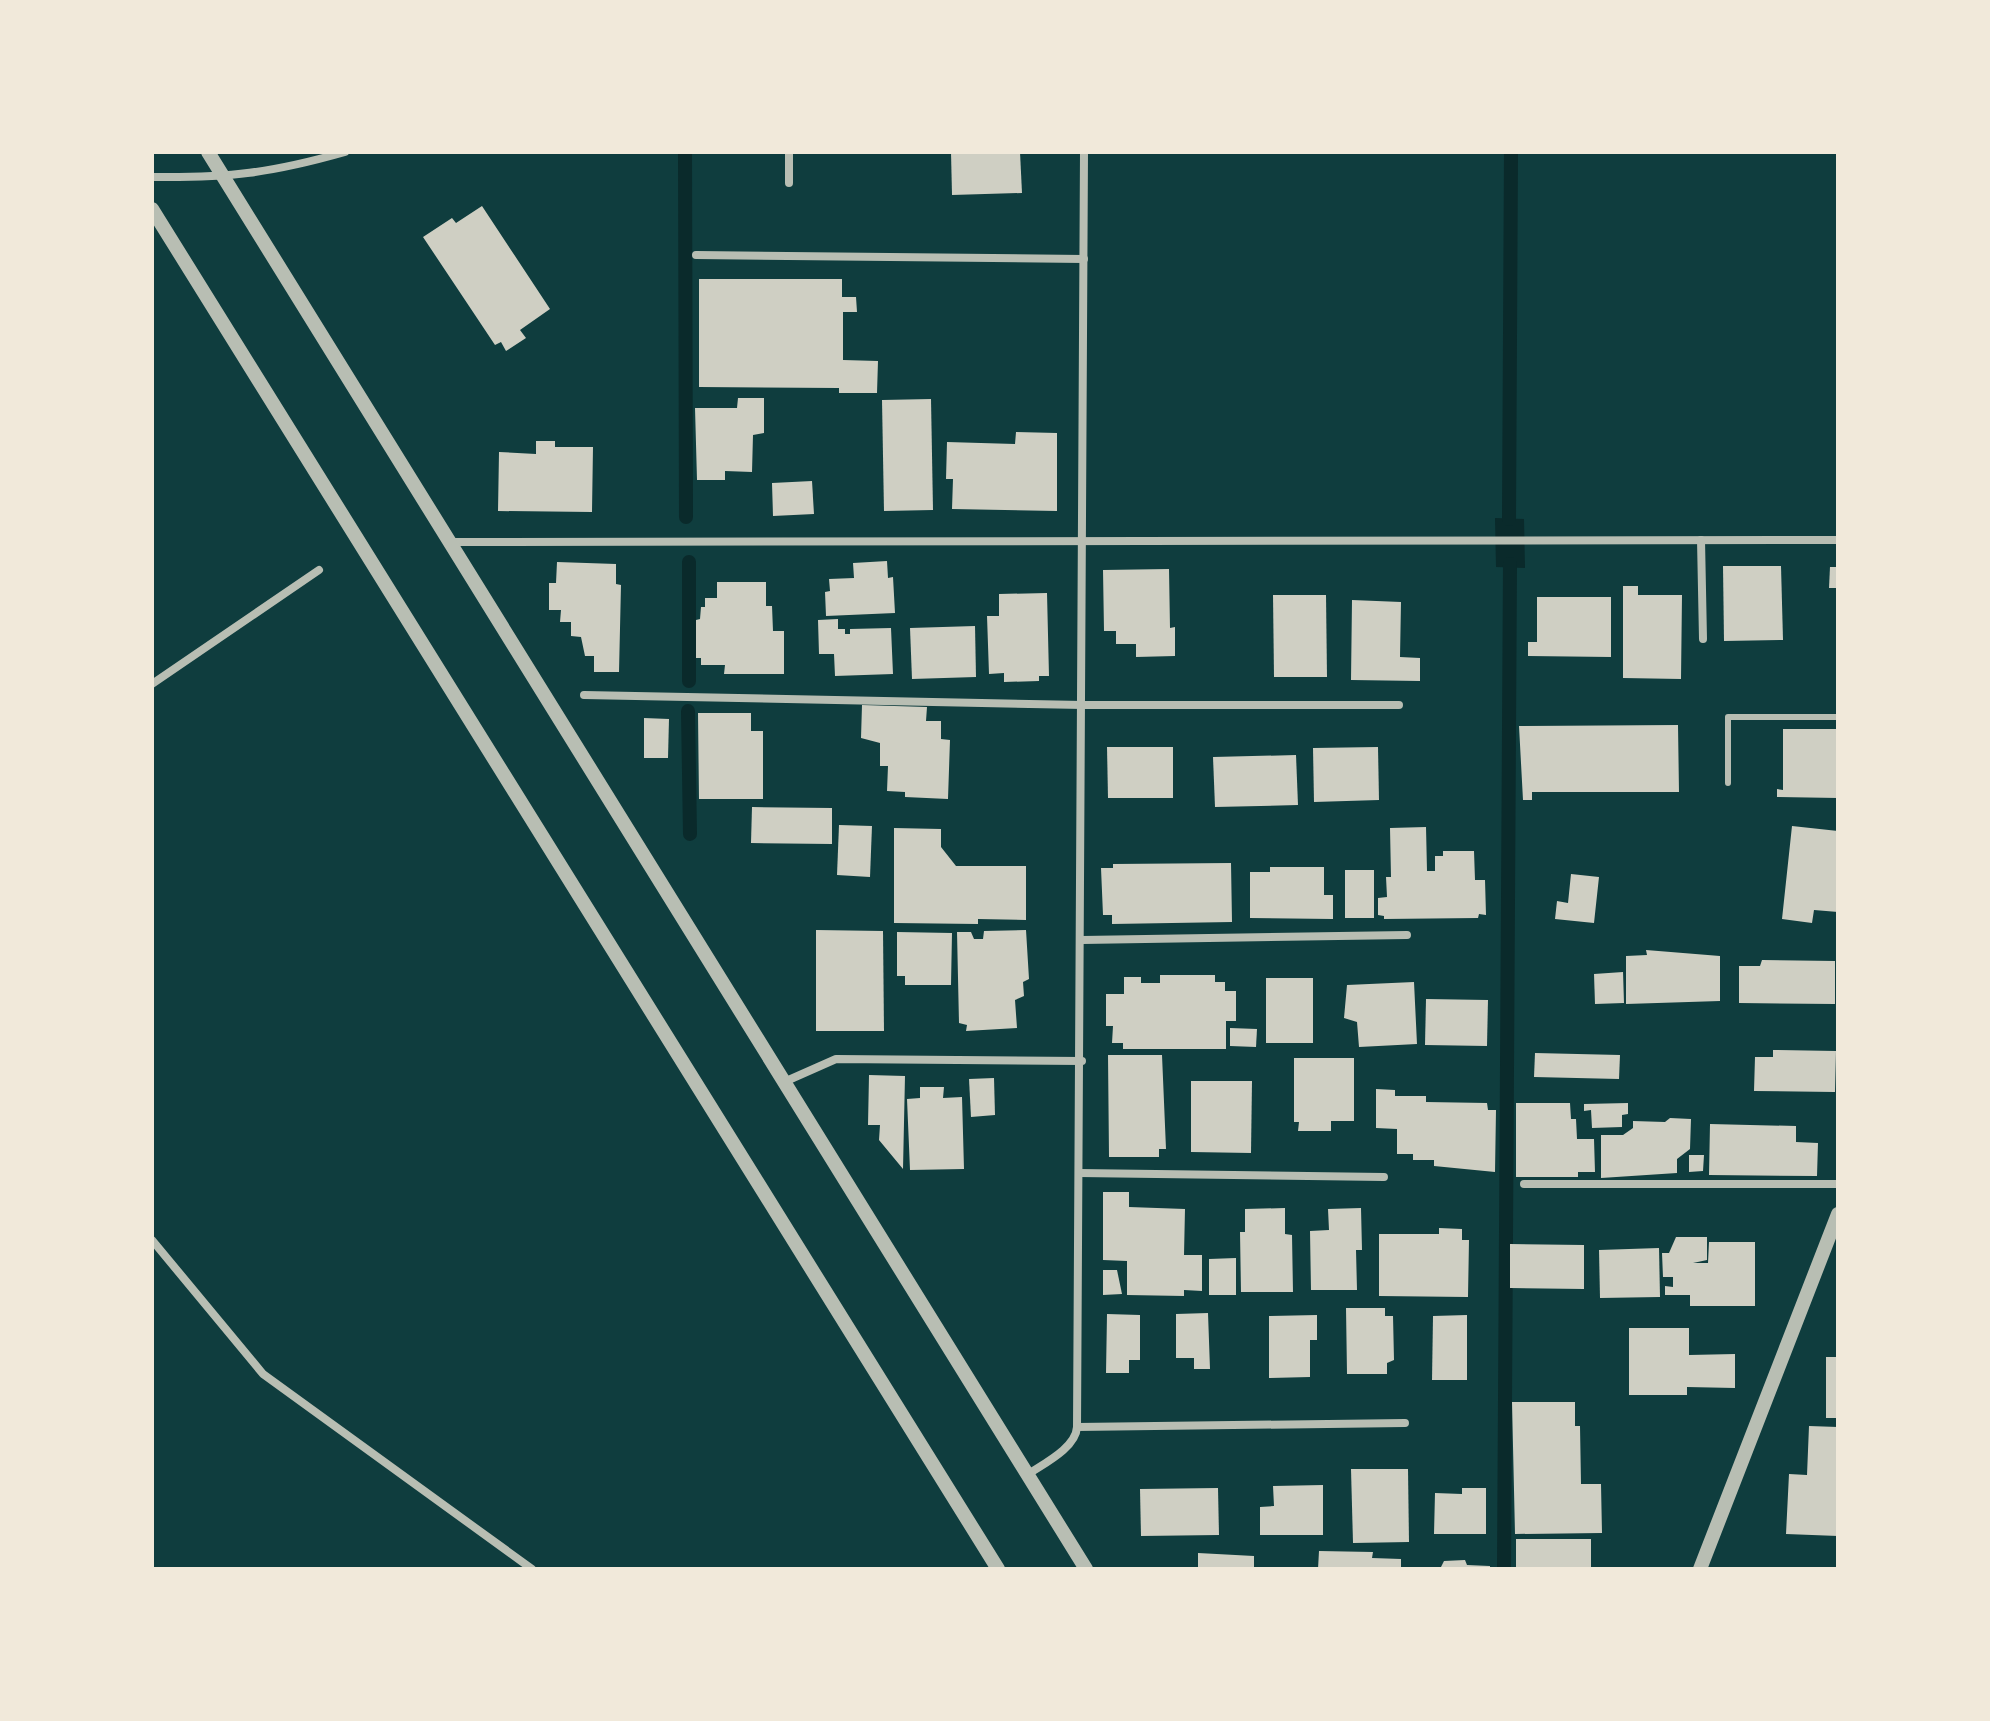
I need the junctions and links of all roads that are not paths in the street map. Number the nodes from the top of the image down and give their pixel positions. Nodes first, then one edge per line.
1 (208, 152) edge
2 (345, 152) edge
3 (789, 152) edge
4 (1084, 152) edge
5 (152, 177) edge
6 (223, 178) junction
7 (789, 183) dead end
8 (152, 209) edge
9 (696, 255) dead end
10 (1084, 259) junction
11 (1701, 540) junction
12 (1838, 540) edge
13 (450, 542) junction
14 (1084, 543) junction
15 (319, 570) dead end
16 (1703, 639) dead end
17 (152, 684) edge
18 (584, 695) dead end
19 (1083, 705) junction
20 (1399, 705) dead end
21 (1838, 717) edge
22 (1728, 783) dead end
23 (1407, 935) dead end
24 (1082, 940) junction
25 (1082, 1061) junction
26 (784, 1082) junction
27 (1079, 1173) junction
28 (1384, 1177) dead end
29 (1524, 1184) dead end
30 (1838, 1184) edge
31 (1838, 1214) edge
32 (152, 1240) edge
33 (1405, 1423) dead end
34 (1077, 1427) junction
35 (1027, 1475) junction
36 (532, 1569) edge
37 (998, 1569) edge
38 (1086, 1569) edge
39 (1700, 1569) edge

1 - 6 street
2 - 6 street
3 - 7 street
4 - 10 street
5 - 6 street
6 - 13 street
8 - 37 street
9 - 10 street
10 - 14 street
11 - 12 street
11 - 14 street
11 - 16 street
13 - 14 street
13 - 26 street
14 - 19 street
15 - 17 street
18 - 19 street
19 - 20 street
19 - 24 street
21 - 22 lane
23 - 24 street
24 - 25 street
25 - 26 street
25 - 27 street
26 - 35 street
27 - 28 street
27 - 34 street
29 - 30 street
31 - 39 street
32 - 36 street
33 - 34 street
34 - 35 street
35 - 38 street

